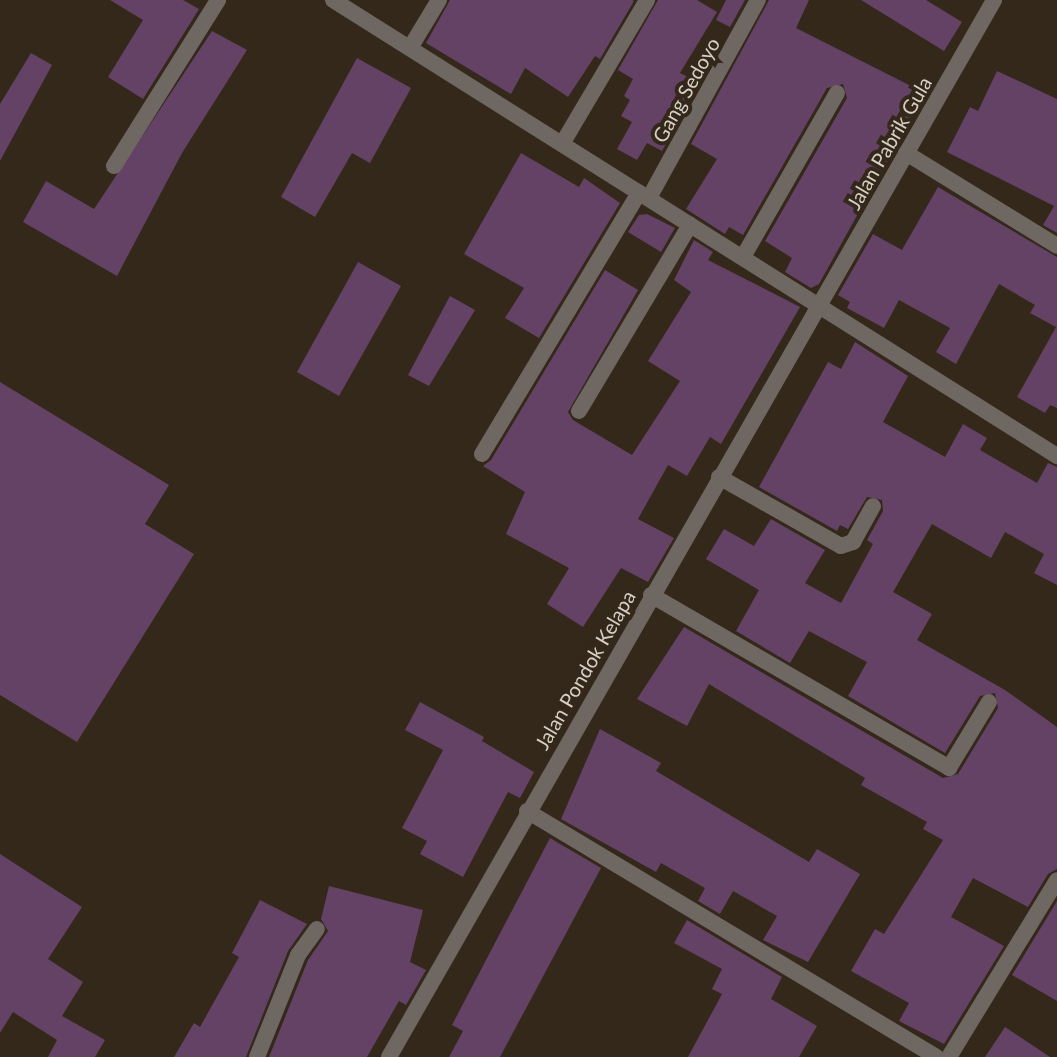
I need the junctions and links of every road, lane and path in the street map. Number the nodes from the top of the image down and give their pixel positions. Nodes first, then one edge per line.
1 (218, 0) edge
2 (439, 0) edge
3 (647, 0) edge
4 (758, 0) edge
5 (994, 0) edge
6 (338, 1) edge
7 (410, 48) junction
8 (837, 93) dead end
9 (562, 144) junction
10 (906, 153) junction
11 (114, 166) dead end
12 (644, 196) junction
13 (690, 225) junction
14 (1057, 246) edge
15 (743, 257) junction
16 (818, 305) junction
17 (579, 411) dead end
18 (482, 454) dead end
19 (1057, 456) edge
20 (719, 477) junction
21 (873, 506) dead end
22 (651, 595) junction
23 (989, 702) dead end
24 (527, 811) junction
25 (1057, 880) edge
26 (317, 929) dead end
27 (257, 1057) edge
28 (389, 1057) edge
29 (936, 1057) edge
30 (949, 1057) edge

1 - 11 street
2 - 7 street
3 - 9 street
4 - 12 street, Gang Sedoyo
5 - 10 street, Jalan Pabrik Gula
6 - 7 street
7 - 9 street
8 - 15 street
9 - 12 street
10 - 14 street
10 - 16 street, Jalan Pabrik Gula
12 - 13 street
12 - 18 street, Gang Sedoyo
13 - 15 street
13 - 17 street
15 - 16 street
16 - 19 street
16 - 20 street, Jalan Pondok Kelapa
20 - 21 street
20 - 22 street, Jalan Pondok Kelapa
22 - 23 street
22 - 24 street, Jalan Pondok Kelapa
24 - 28 street, Jalan Pondok Kelapa
24 - 29 street
25 - 30 street
26 - 27 street

